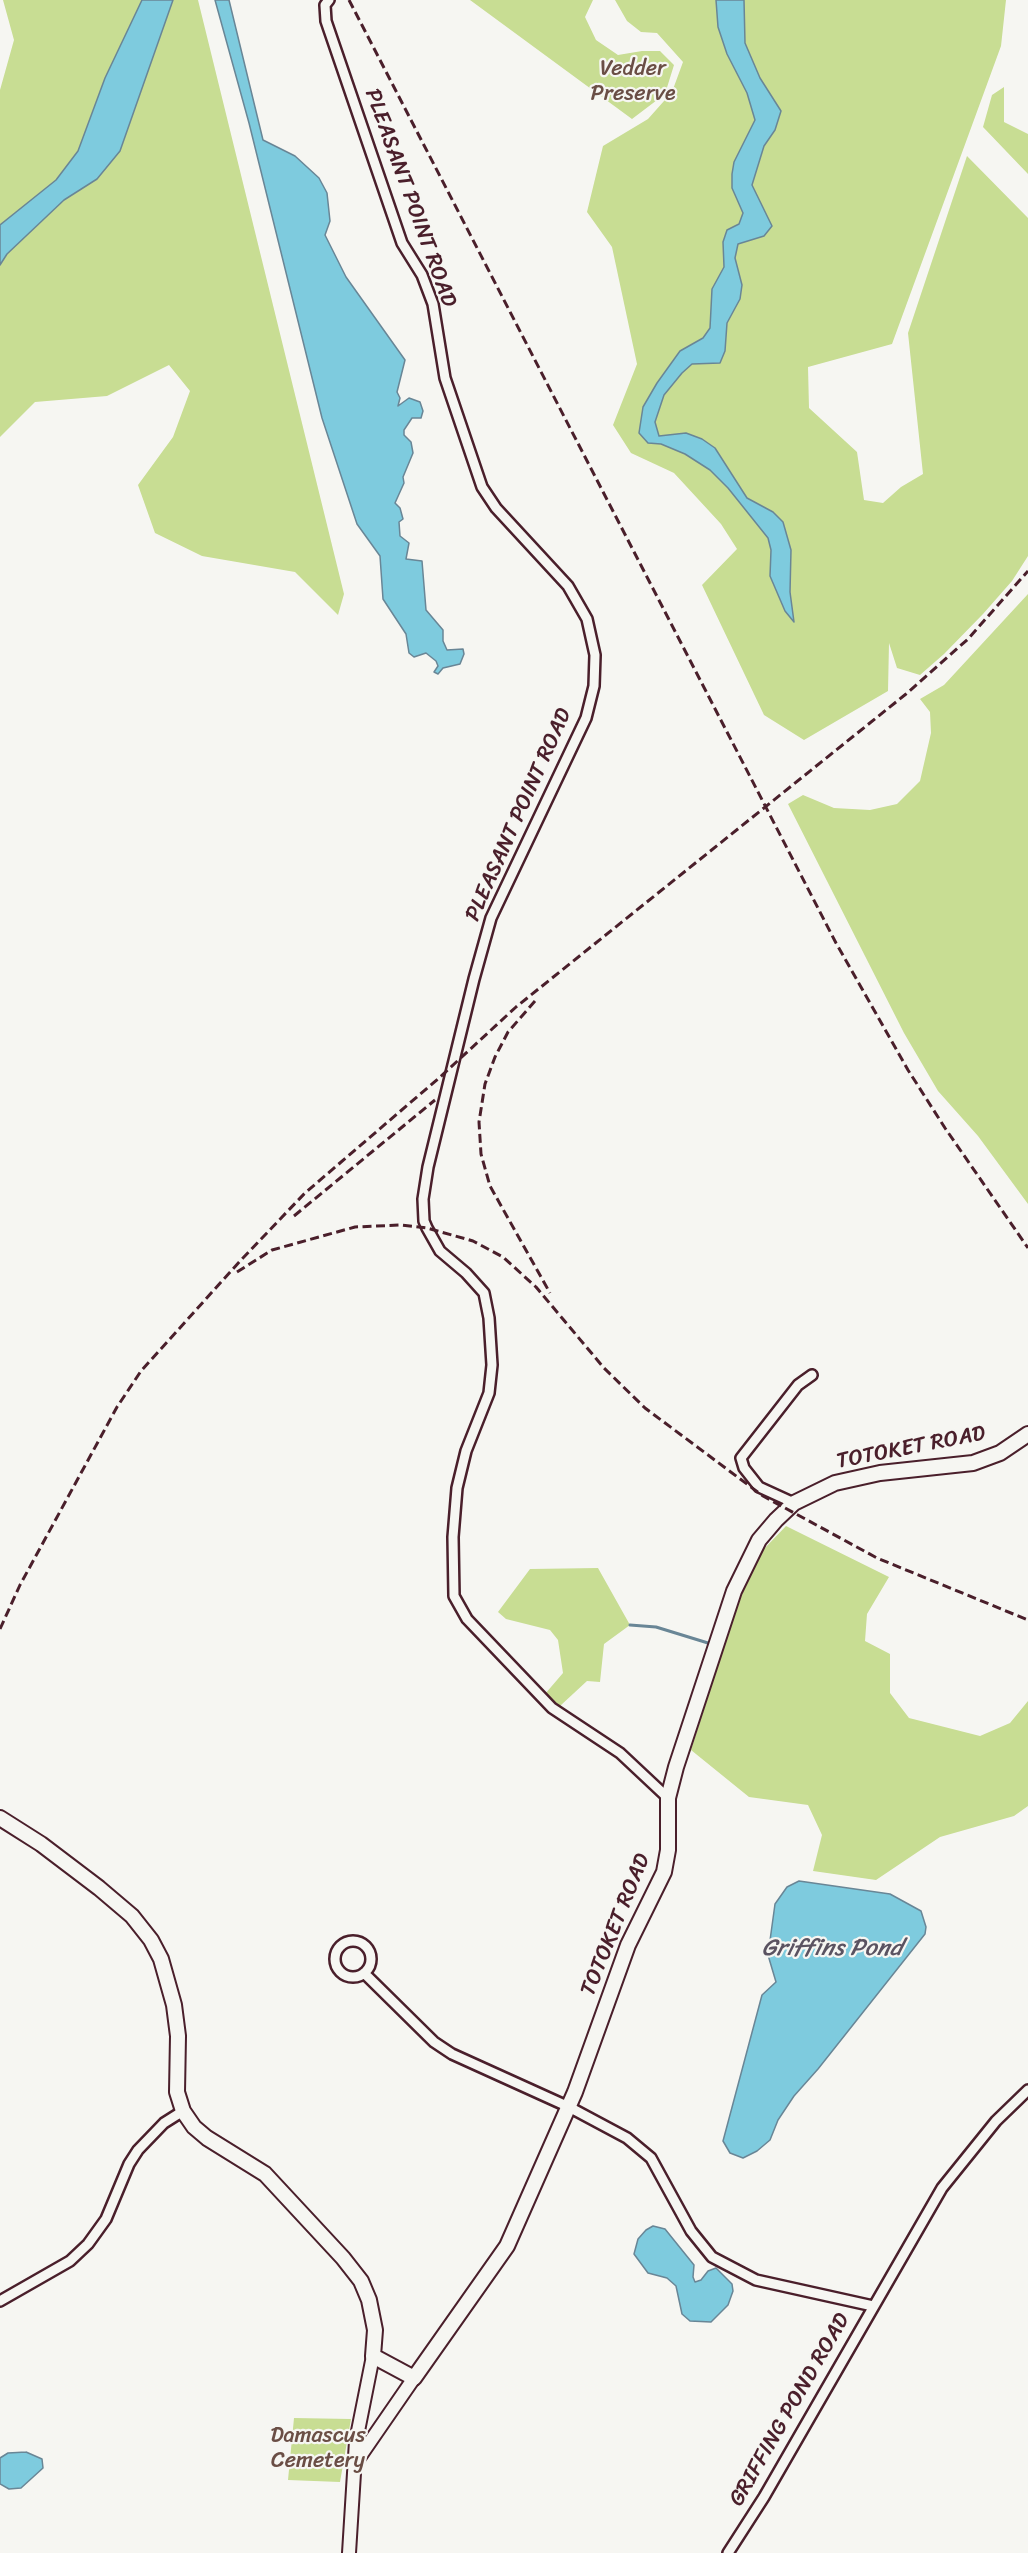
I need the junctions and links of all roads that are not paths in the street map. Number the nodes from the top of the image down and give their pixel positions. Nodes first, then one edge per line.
1 (328, 0) edge
2 (812, 1375) dead end
3 (1028, 1434) edge
4 (794, 1503) junction
5 (668, 1798) junction
6 (0, 1818) edge
7 (364, 1973) dead end
8 (1028, 2090) edge
9 (569, 2107) junction
10 (183, 2111) junction
11 (0, 2301) edge
12 (873, 2306) junction
13 (373, 2356) junction
14 (414, 2378) junction
15 (354, 2466) junction
16 (349, 2553) edge
17 (728, 2553) edge

1 - 5 street, PLEASANT POINT ROAD
2 - 4 street
3 - 4 main road, TOTOKET ROAD
4 - 5 main road, TOTOKET ROAD
5 - 9 main road, TOTOKET ROAD
6 - 10 main road
7 - 9 street, GRIFFING POND ROAD
8 - 12 street
9 - 12 street, GRIFFING POND ROAD
9 - 14 main road, TOTOKET ROAD
10 - 11 street
10 - 13 main road
12 - 17 street, GRIFFING POND ROAD
13 - 14 main road
13 - 15 street
14 - 15 street, TOTOKET ROAD
15 - 16 street

